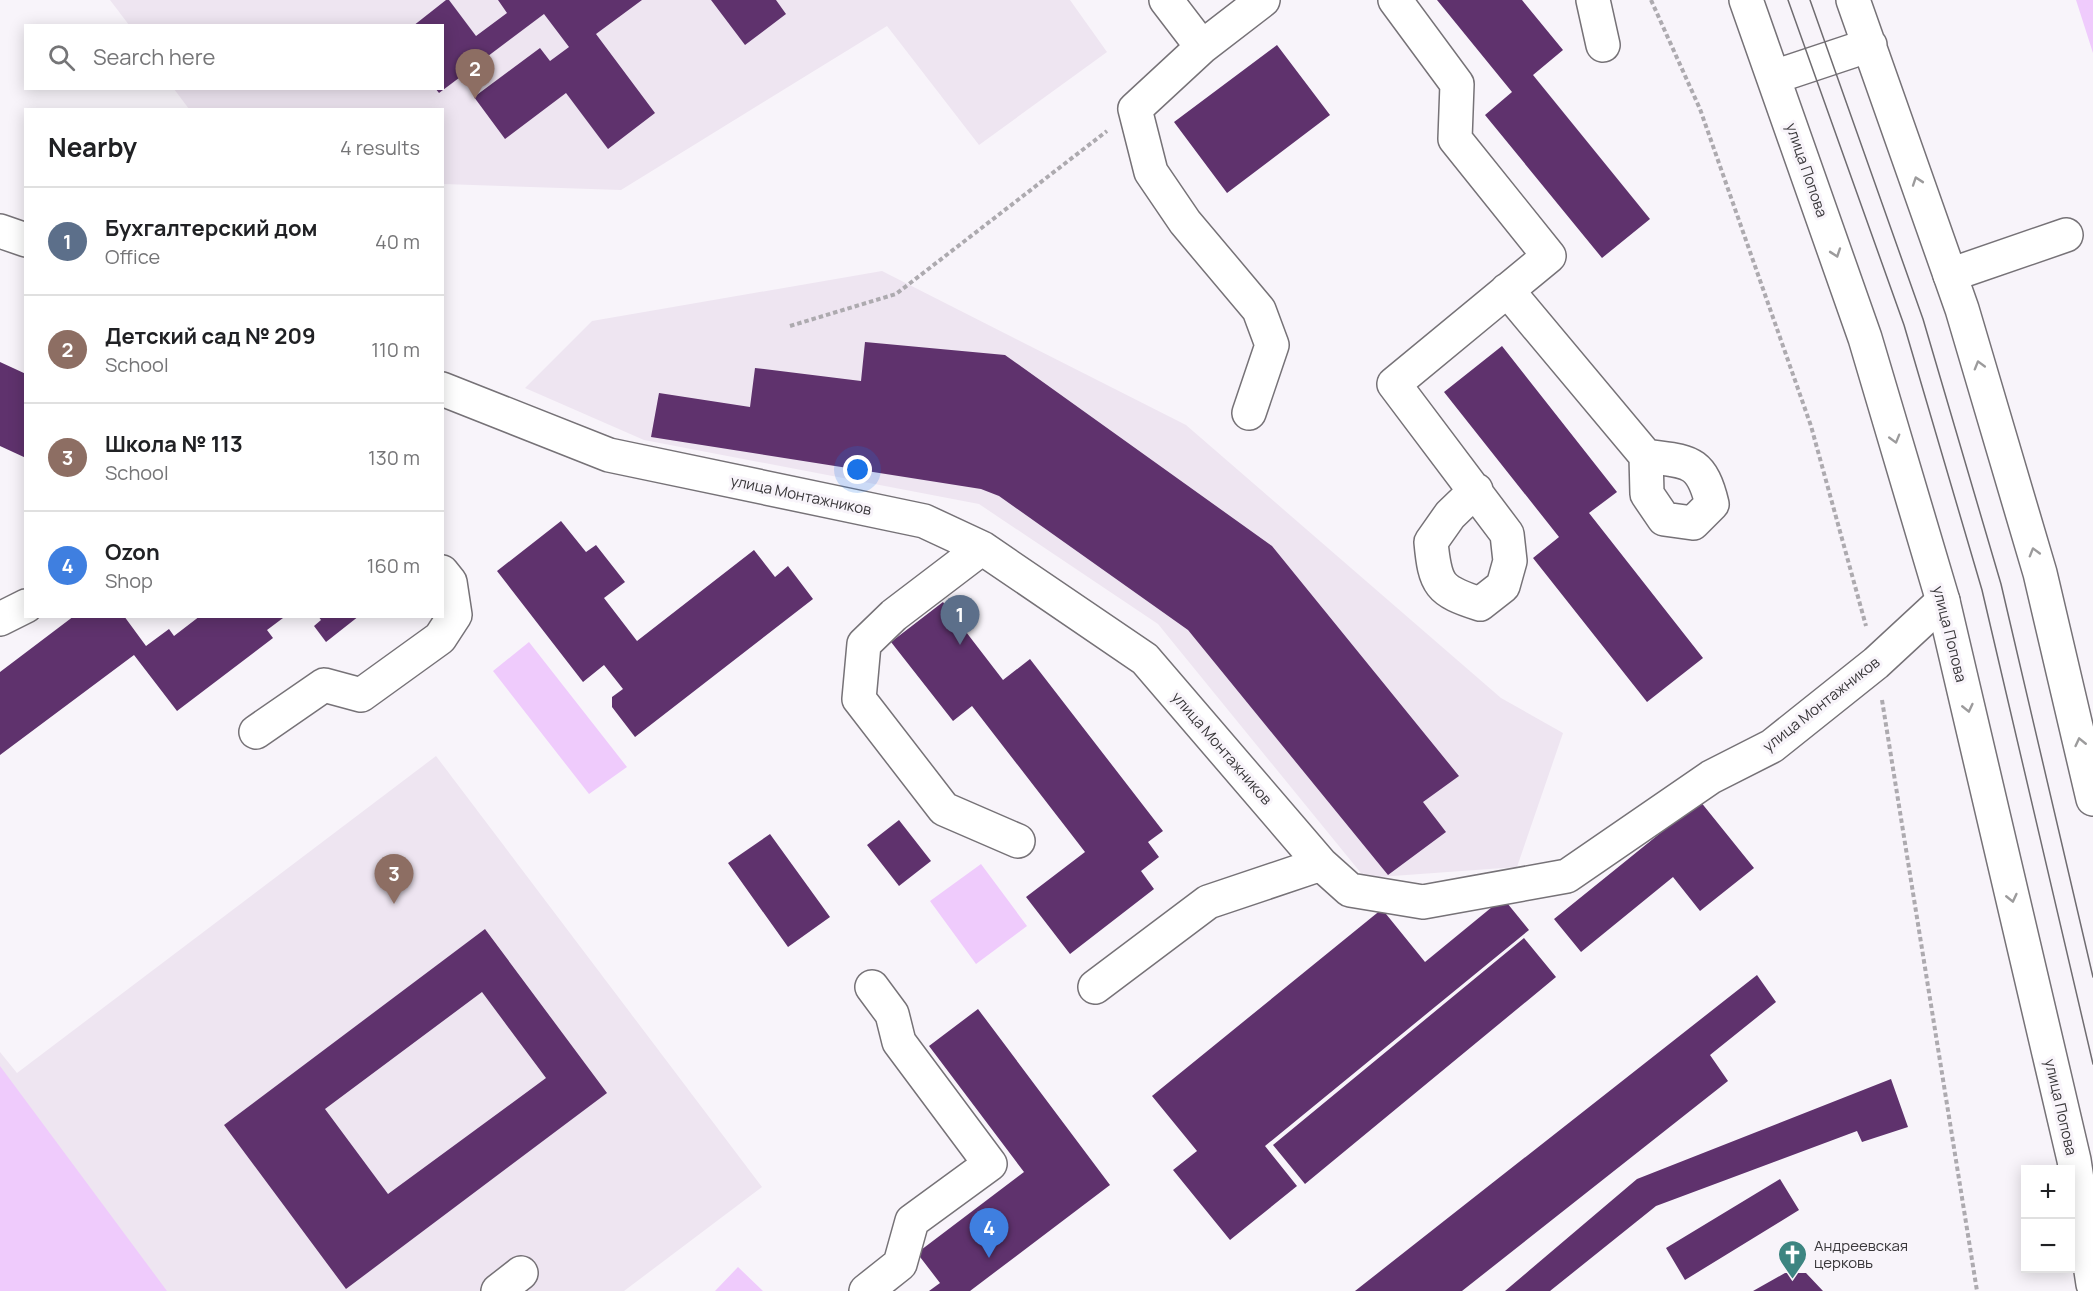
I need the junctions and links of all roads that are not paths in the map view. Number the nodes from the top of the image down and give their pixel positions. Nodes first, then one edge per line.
1 (1166, 0) edge
2 (1263, 0) edge
3 (1395, 0) edge
4 (1593, 0) edge
5 (1746, 0) edge
6 (1853, 0) edge
7 (1603, 45) dead end
8 (1870, 45) junction
9 (1202, 48) junction
10 (1774, 77) junction
11 (0, 231) edge
12 (2066, 235) dead end
13 (24, 239) edge
14 (1950, 275) junction
15 (1507, 290) junction
16 (444, 390) edge
17 (1249, 413) dead end
18 (1646, 456) dead end
19 (1476, 490) dead end
20 (982, 548) junction
21 (444, 574) edge
22 (1943, 601) junction
23 (24, 607) edge
24 (0, 620) edge
25 (256, 732) dead end
26 (2093, 799) edge
27 (1018, 841) dead end
28 (1321, 864) junction
29 (872, 987) dead end
30 (1095, 987) dead end
31 (2093, 1284) edge
32 (866, 1291) edge

1 - 9 main road
2 - 9 main road
3 - 15 main road
4 - 7 main road
5 - 10 main road, улица Попова
6 - 8 main road
8 - 10 main road
14 -> 8 main road
9 - 17 main road
10 -> 22 main road, улица Попова
11 - 13 main road
12 - 14 main road
26 -> 14 main road
15 - 18 main road
15 - 19 main road
16 - 20 main road, улица Монтажников
20 - 27 main road
20 - 28 main road, улица Монтажников
21 - 25 main road
22 - 28 main road, улица Монтажников
22 -> 31 main road, улица Попова
23 - 24 main road
28 - 30 main road
29 - 32 main road

